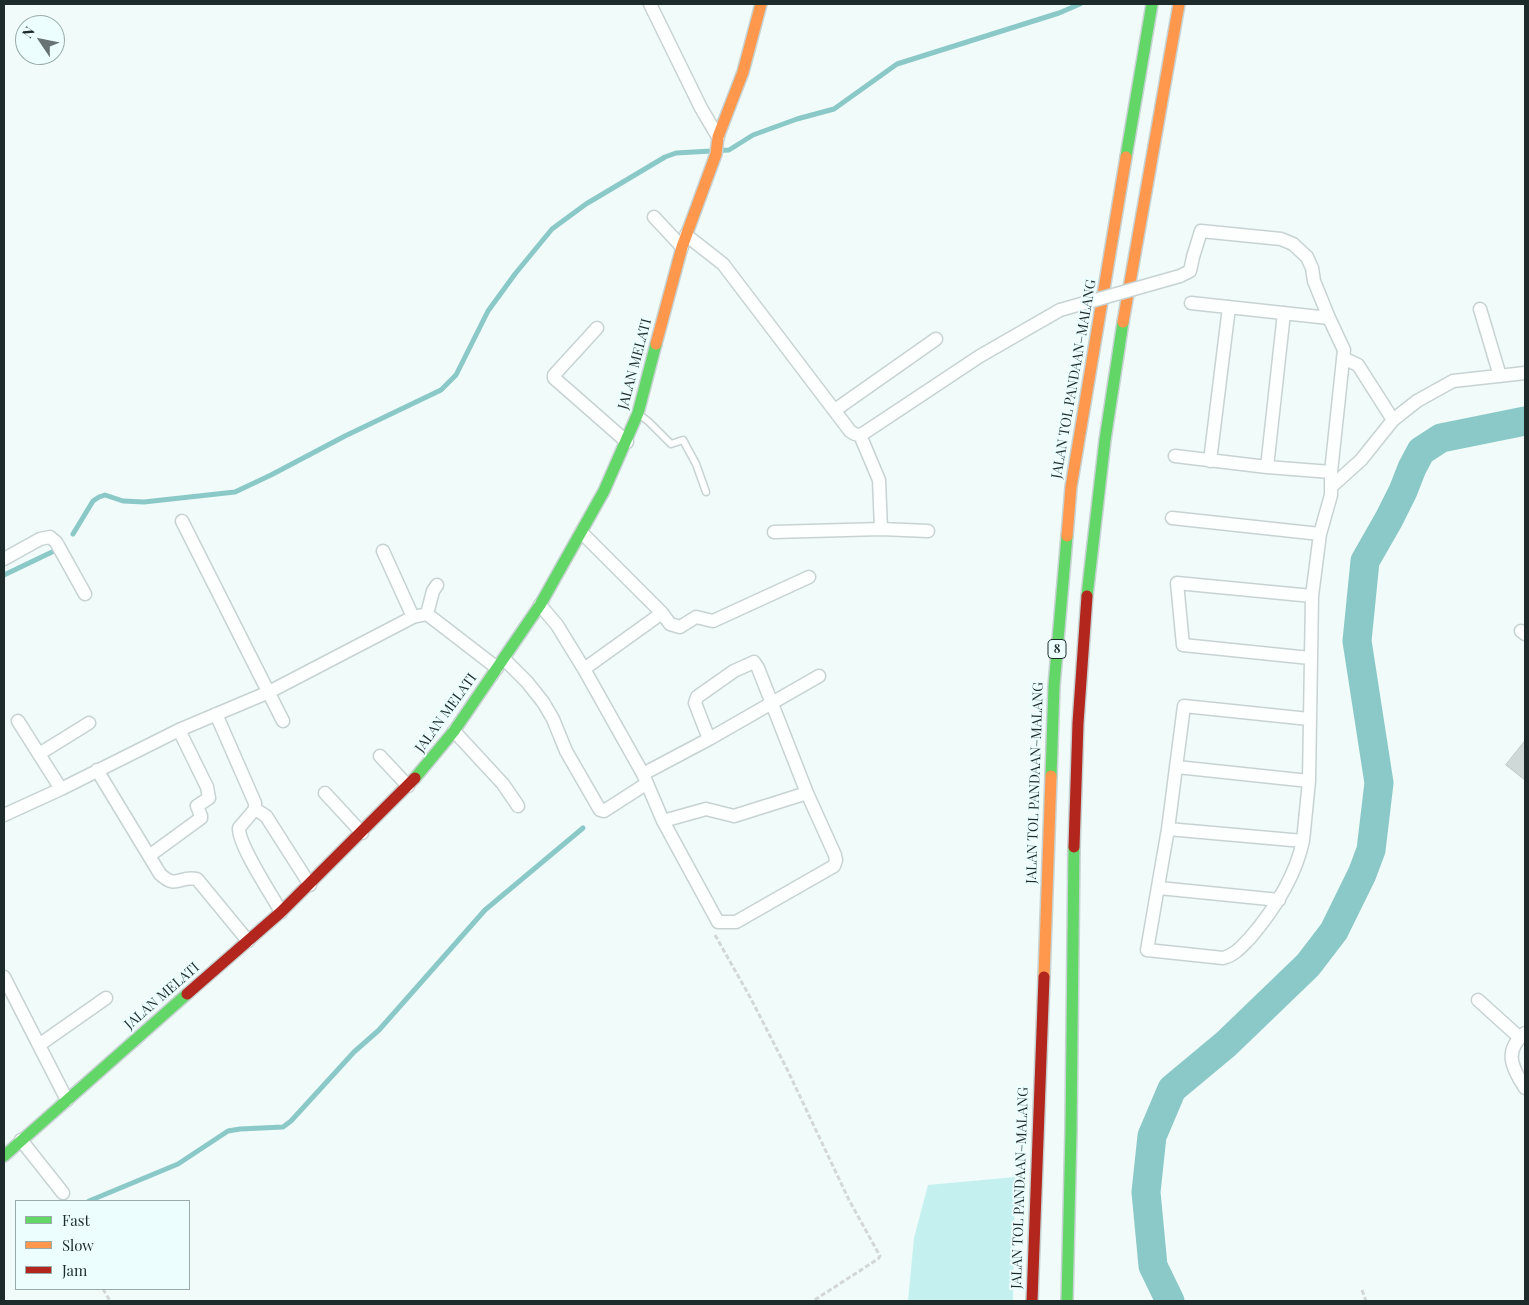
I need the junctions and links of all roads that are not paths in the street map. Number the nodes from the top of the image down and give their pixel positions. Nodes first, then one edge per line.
1 (650, 4) edge
2 (761, 4) edge
3 (1152, 4) edge
4 (1179, 4) edge
5 (717, 145) junction
6 (654, 217) dead end
7 (684, 241) junction
8 (1192, 303) dead end
9 (1229, 307) junction
10 (1480, 309) dead end
11 (1284, 313) junction
12 (1328, 318) junction
13 (597, 328) dead end
14 (936, 339) dead end
15 (1343, 358) junction
16 (1525, 373) edge
17 (1500, 376) junction
18 (835, 410) junction
19 (640, 415) junction
20 (1393, 420) junction
21 (860, 435) junction
22 (627, 442) junction
23 (1175, 456) dead end
24 (1210, 461) junction
25 (1267, 467) junction
26 (1331, 472) junction
27 (1331, 487) junction
28 (706, 492) dead end
29 (1172, 518) dead end
30 (182, 521) dead end
31 (882, 529) junction
32 (928, 531) dead end
33 (774, 532) dead end
34 (582, 533) junction
35 (1320, 534) junction
36 (382, 551) dead end
37 (4, 559) edge
38 (808, 578) dead end
39 (437, 585) dead end
40 (85, 594) dead end
41 (1312, 596) junction
42 (540, 605) junction
43 (662, 613) junction
44 (428, 614) junction
45 (413, 616) junction
46 (1310, 658) junction
47 (500, 664) junction
48 (584, 669) junction
49 (819, 676) dead end
50 (270, 692) junction
51 (771, 702) junction
52 (216, 714) junction
53 (1309, 719) junction
54 (18, 721) dead end
55 (283, 721) dead end
56 (90, 723) dead end
57 (179, 730) junction
58 (454, 731) junction
59 (709, 739) junction
60 (39, 754) junction
61 (380, 756) dead end
62 (1177, 767) junction
63 (96, 770) junction
64 (1309, 781) junction
65 (643, 783) junction
66 (408, 786) junction
67 (61, 789) junction
68 (325, 793) dead end
69 (807, 793) junction
70 (518, 806) dead end
71 (255, 809) junction
72 (4, 815) edge
73 (663, 821) junction
74 (1168, 829) junction
75 (362, 833) junction
76 (1303, 841) junction
77 (149, 856) junction
78 (310, 885) junction
79 (1159, 888) junction
80 (1279, 900) junction
81 (281, 912) junction
82 (248, 941) junction
83 (4, 977) edge
84 (106, 998) dead end
85 (1478, 1000) dead end
86 (1522, 1035) edge
87 (39, 1045) junction
88 (1525, 1088) edge
89 (67, 1100) junction
90 (21, 1140) junction
91 (4, 1156) edge
92 (64, 1193) dead end
93 (1032, 1301) edge
94 (1067, 1301) edge

1 - 5 street
2 - 5 main road, JALAN MELATI
3 - 93 main road, JALAN TOL PANDAAN–MALANG / 8
4 - 94 main road, 8
5 - 7 main road, JALAN MELATI
6 - 7 street
7 - 18 street
7 - 19 main road, JALAN MELATI
8 - 9 street
9 - 11 street
9 - 24 street
10 - 17 street
11 - 12 street
11 - 25 street
12 - 15 street
12 - 21 street, bridge
13 - 22 street
14 - 18 street
15 - 20 street
15 - 26 street
16 - 17 street
17 - 20 street
18 - 21 street
19 - 22 main road, JALAN MELATI
19 - 28 lane
20 - 27 street
21 - 31 street
22 - 34 main road, JALAN MELATI
23 - 24 street
24 - 25 street
25 - 26 street
26 - 27 street
27 - 35 street
29 - 35 street
30 - 50 street
31 - 32 street
31 - 33 street
34 - 42 main road, JALAN MELATI
34 - 43 street
35 - 41 street
36 - 45 street
37 - 40 street
38 - 43 street
39 - 44 street
41 - 46 street
41 - 46 street
42 - 47 main road, JALAN MELATI
42 - 48 street
43 - 48 street
44 - 45 street
44 - 47 street
45 - 50 street
46 - 53 street
47 - 58 main road, JALAN MELATI
47 - 65 street
48 - 65 street
49 - 51 street
50 - 52 street
50 - 55 street
51 - 59 street
51 - 59 street
51 - 69 street
52 - 57 street
52 - 71 street
53 - 62 street
53 - 64 street
54 - 60 street
56 - 60 street
57 - 63 street
57 - 77 street
58 - 66 main road, JALAN MELATI
58 - 70 street
59 - 65 street
60 - 67 street
61 - 66 street
62 - 64 street
62 - 74 street
63 - 67 street
63 - 77 street
64 - 76 street
65 - 73 street
66 - 75 main road, JALAN MELATI
67 - 72 street
68 - 75 street
69 - 73 street
69 - 73 street
71 - 78 street
71 - 81 street
74 - 76 street
74 - 79 street
75 - 78 main road, JALAN MELATI
76 - 80 street
77 - 82 street
78 - 81 main road, JALAN MELATI
79 - 80 street
79 - 80 street
81 - 82 main road, JALAN MELATI
82 - 89 main road, JALAN MELATI
83 - 87 street
84 - 87 street
85 - 86 street
86 - 88 street
87 - 89 street
89 - 90 main road, JALAN MELATI
90 - 91 main road, JALAN MELATI
90 - 92 street

